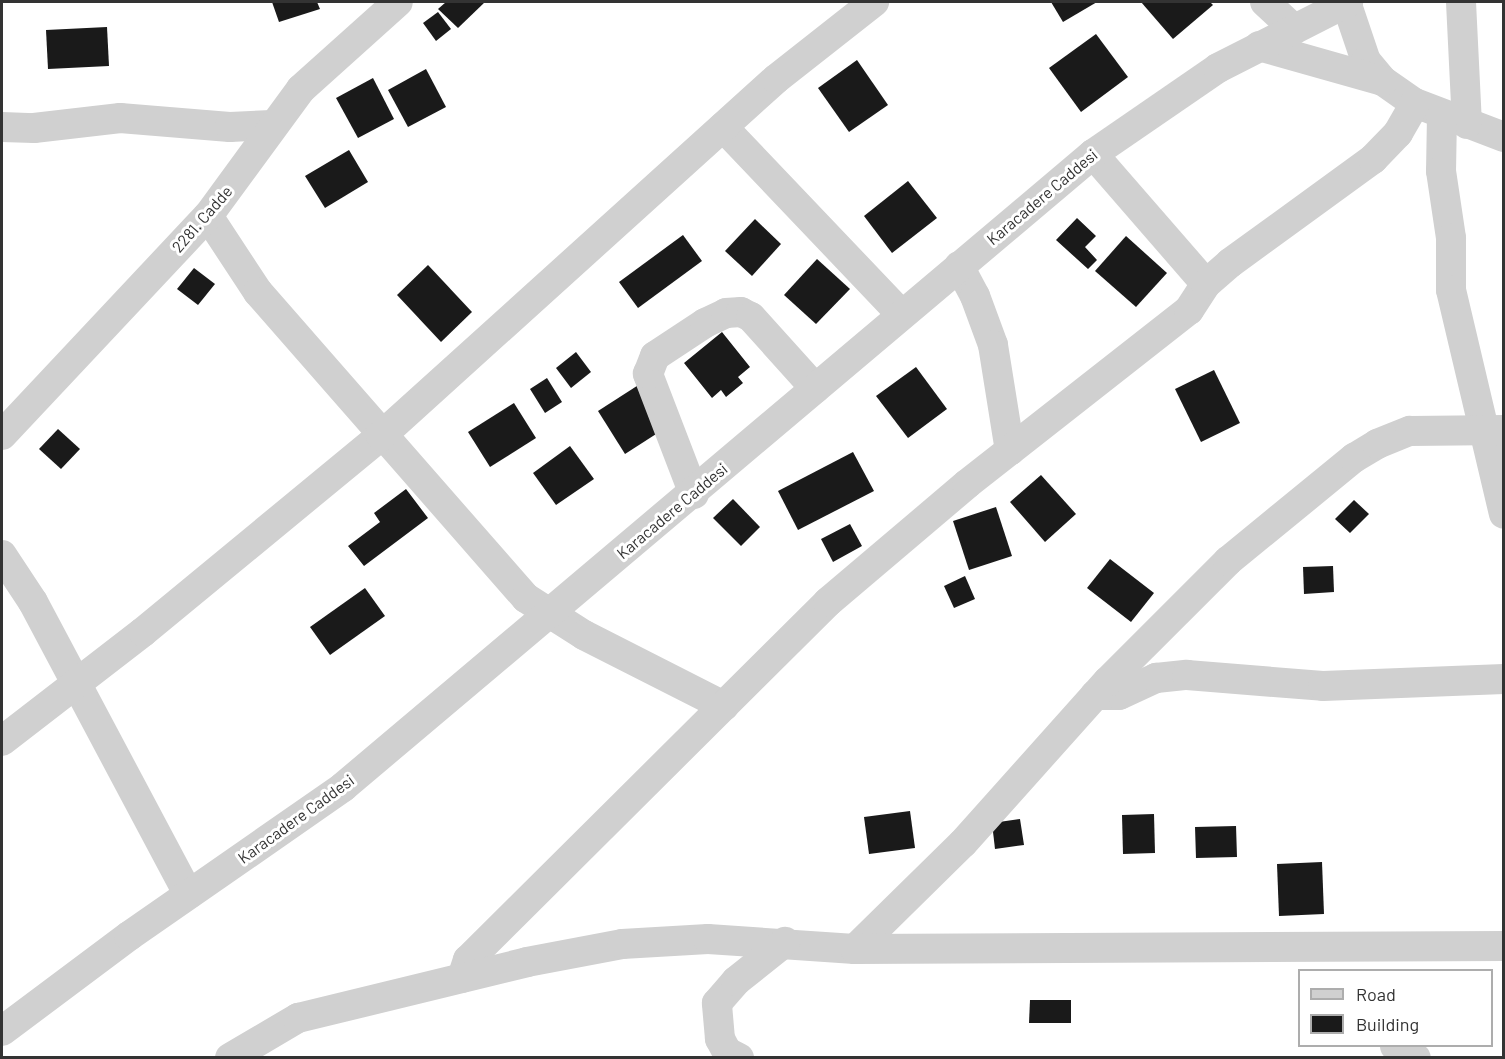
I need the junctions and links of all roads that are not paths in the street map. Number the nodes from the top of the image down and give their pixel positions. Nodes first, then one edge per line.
1 (398, 2) edge
2 (874, 2) edge
3 (1265, 2) edge
4 (1347, 2) edge
5 (1461, 2) edge
6 (1294, 29) junction
7 (1259, 46) junction
8 (1383, 81) junction
9 (1441, 114) junction
10 (272, 125) junction
11 (2, 127) edge
12 (723, 127) junction
13 (1503, 137) edge
14 (1093, 154) junction
15 (208, 216) junction
16 (959, 266) junction
17 (1206, 284) junction
18 (901, 314) junction
19 (815, 388) junction
20 (1493, 430) edge
21 (2, 435) edge
22 (381, 436) junction
23 (1010, 451) junction
24 (694, 494) junction
25 (1503, 514) edge
26 (2, 555) edge
27 (546, 614) junction
28 (1503, 679) edge
29 (76, 682) junction
30 (1095, 695) junction
31 (724, 706) junction
32 (2, 741) edge
33 (188, 894) junction
34 (785, 942) junction
35 (1503, 946) edge
36 (855, 949) junction
37 (1383, 958) edge
38 (462, 978) junction
39 (2, 1031) edge
40 (1397, 1047) edge
41 (230, 1058) edge
42 (739, 1058) edge
43 (1416, 1058) edge

1 - 10 street, 2281. Cadde
2 - 12 street
3 - 6 street
4 - 6 street, Karacadere Caddesi
4 - 8 street
5 - 9 street
6 - 7 street, Karacadere Caddesi
7 - 8 street
7 - 14 street, Karacadere Caddesi
8 - 9 street
9 - 13 street
9 - 17 street
9 - 20 street
10 - 11 street
10 - 15 street, 2281. Cadde
12 - 18 street
12 - 22 street
14 - 16 street, Karacadere Caddesi
14 - 17 street
15 - 21 street, 2281. Cadde
15 - 22 street
16 - 18 street, Karacadere Caddesi
16 - 23 street
17 - 23 street
18 - 19 street, Karacadere Caddesi
19 - 24 street, Karacadere Caddesi
19 - 24 street
20 - 25 street
20 - 30 street
22 - 27 street
22 - 29 street
23 - 31 street
24 - 27 street, Karacadere Caddesi
26 - 29 street
27 - 31 street
27 - 33 street, Karacadere Caddesi
28 - 30 street
29 - 32 street
29 - 33 street
30 - 36 street
31 - 38 street
33 - 39 street, Karacadere Caddesi
34 - 36 street
34 - 38 street
34 - 42 street
35 - 37 street
36 - 37 street
38 - 41 street
40 - 43 street

